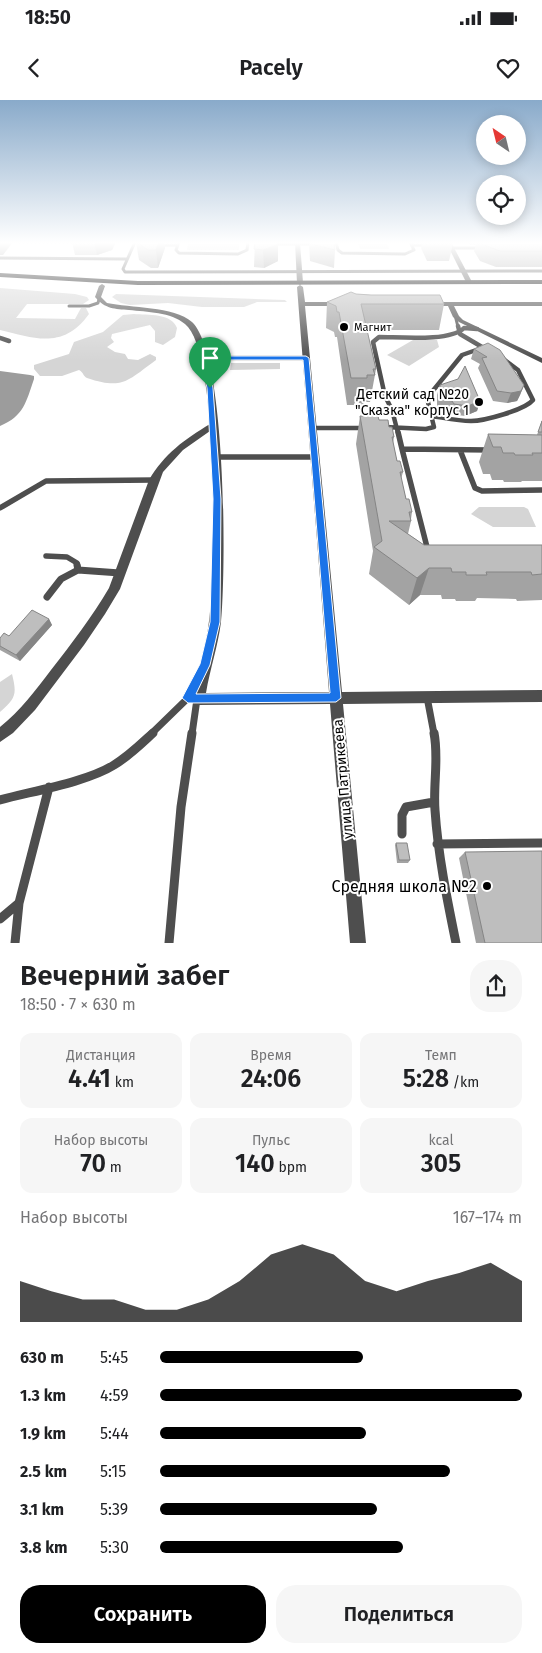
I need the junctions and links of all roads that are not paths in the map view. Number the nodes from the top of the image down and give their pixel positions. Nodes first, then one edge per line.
1 (48, 281) edge
2 (73, 281) edge
3 (300, 281) edge
4 (469, 281) edge
5 (542, 282) edge
6 (103, 284) junction
7 (470, 284) junction
8 (300, 285) junction
9 (542, 286) edge
10 (99, 299) junction
11 (302, 304) junction
12 (353, 304) edge
13 (421, 304) edge
14 (450, 304) junction
15 (542, 304) edge
16 (68, 306) dead end
17 (455, 315) junction
18 (479, 330) junction
19 (460, 332) junction
20 (0, 338) edge
21 (9, 341) dead end
22 (482, 347) junction
23 (491, 352) edge
24 (499, 356) edge
25 (204, 358) junction
26 (306, 358) junction
27 (542, 361) edge
28 (432, 416) junction
29 (214, 425) junction
30 (313, 428) junction
31 (371, 428) edge
32 (379, 428) edge
33 (396, 428) junction
34 (402, 449) junction
35 (460, 450) junction
36 (496, 450) edge
37 (216, 457) junction
38 (315, 457) junction
39 (154, 480) junction
40 (541, 492) edge
41 (0, 508) edge
42 (433, 554) edge
43 (46, 556) dead end
44 (78, 570) junction
45 (120, 573) junction
46 (47, 598) dead end
47 (542, 696) edge
48 (427, 697) junction
49 (336, 698) junction
50 (193, 699) junction
51 (0, 735) edge
52 (49, 787) junction
53 (0, 800) edge
54 (434, 802) junction
55 (402, 834) dead end
56 (542, 843) edge
57 (438, 844) junction
58 (19, 903) junction
59 (0, 918) edge
60 (16, 943) edge
61 (169, 943) edge
62 (358, 943) edge
63 (456, 943) edge

1 - 6 main road
2 - 6 main road
3 - 8 street, улица Патрикеева
4 - 7 street
5 - 7 main road
6 - 8 main road
6 - 10 street
7 - 8 main road
7 - 9 main road
8 - 11 street, улица Патрикеева
10 - 16 lane
10 - 25 street
11 - 12 street
11 - 26 street, улица Патрикеева
13 - 14 street
14 - 15 street
14 - 17 street
17 - 18 street
17 - 19 lane
18 - 19 lane
18 - 27 street
19 - 22 lane
19 - 33 lane
20 - 21 lane
22 - 23 lane
22 - 28 lane
24 - 28 lane
25 - 26 lane
25 - 29 street
26 - 30 street, улица Патрикеева
28 - 33 lane
29 - 37 street
29 - 39 street
30 - 31 lane
30 - 38 street, улица Патрикеева
32 - 33 lane
33 - 34 lane
34 - 35 lane
34 - 42 lane
35 - 36 lane
35 - 40 lane
37 - 38 lane
37 - 50 street
38 - 49 street, улица Патрикеева
39 - 41 lane
39 - 45 street
43 - 44 lane
44 - 45 lane
44 - 46 lane
45 - 51 street
47 - 48 street
48 - 49 street
48 - 54 lane
49 - 50 street
49 - 62 street, улица Патрикеева
50 - 52 lane
50 - 61 lane
52 - 53 lane
52 - 58 lane
54 - 55 lane
54 - 57 lane
56 - 57 lane
57 - 63 lane
58 - 59 lane
58 - 60 lane

